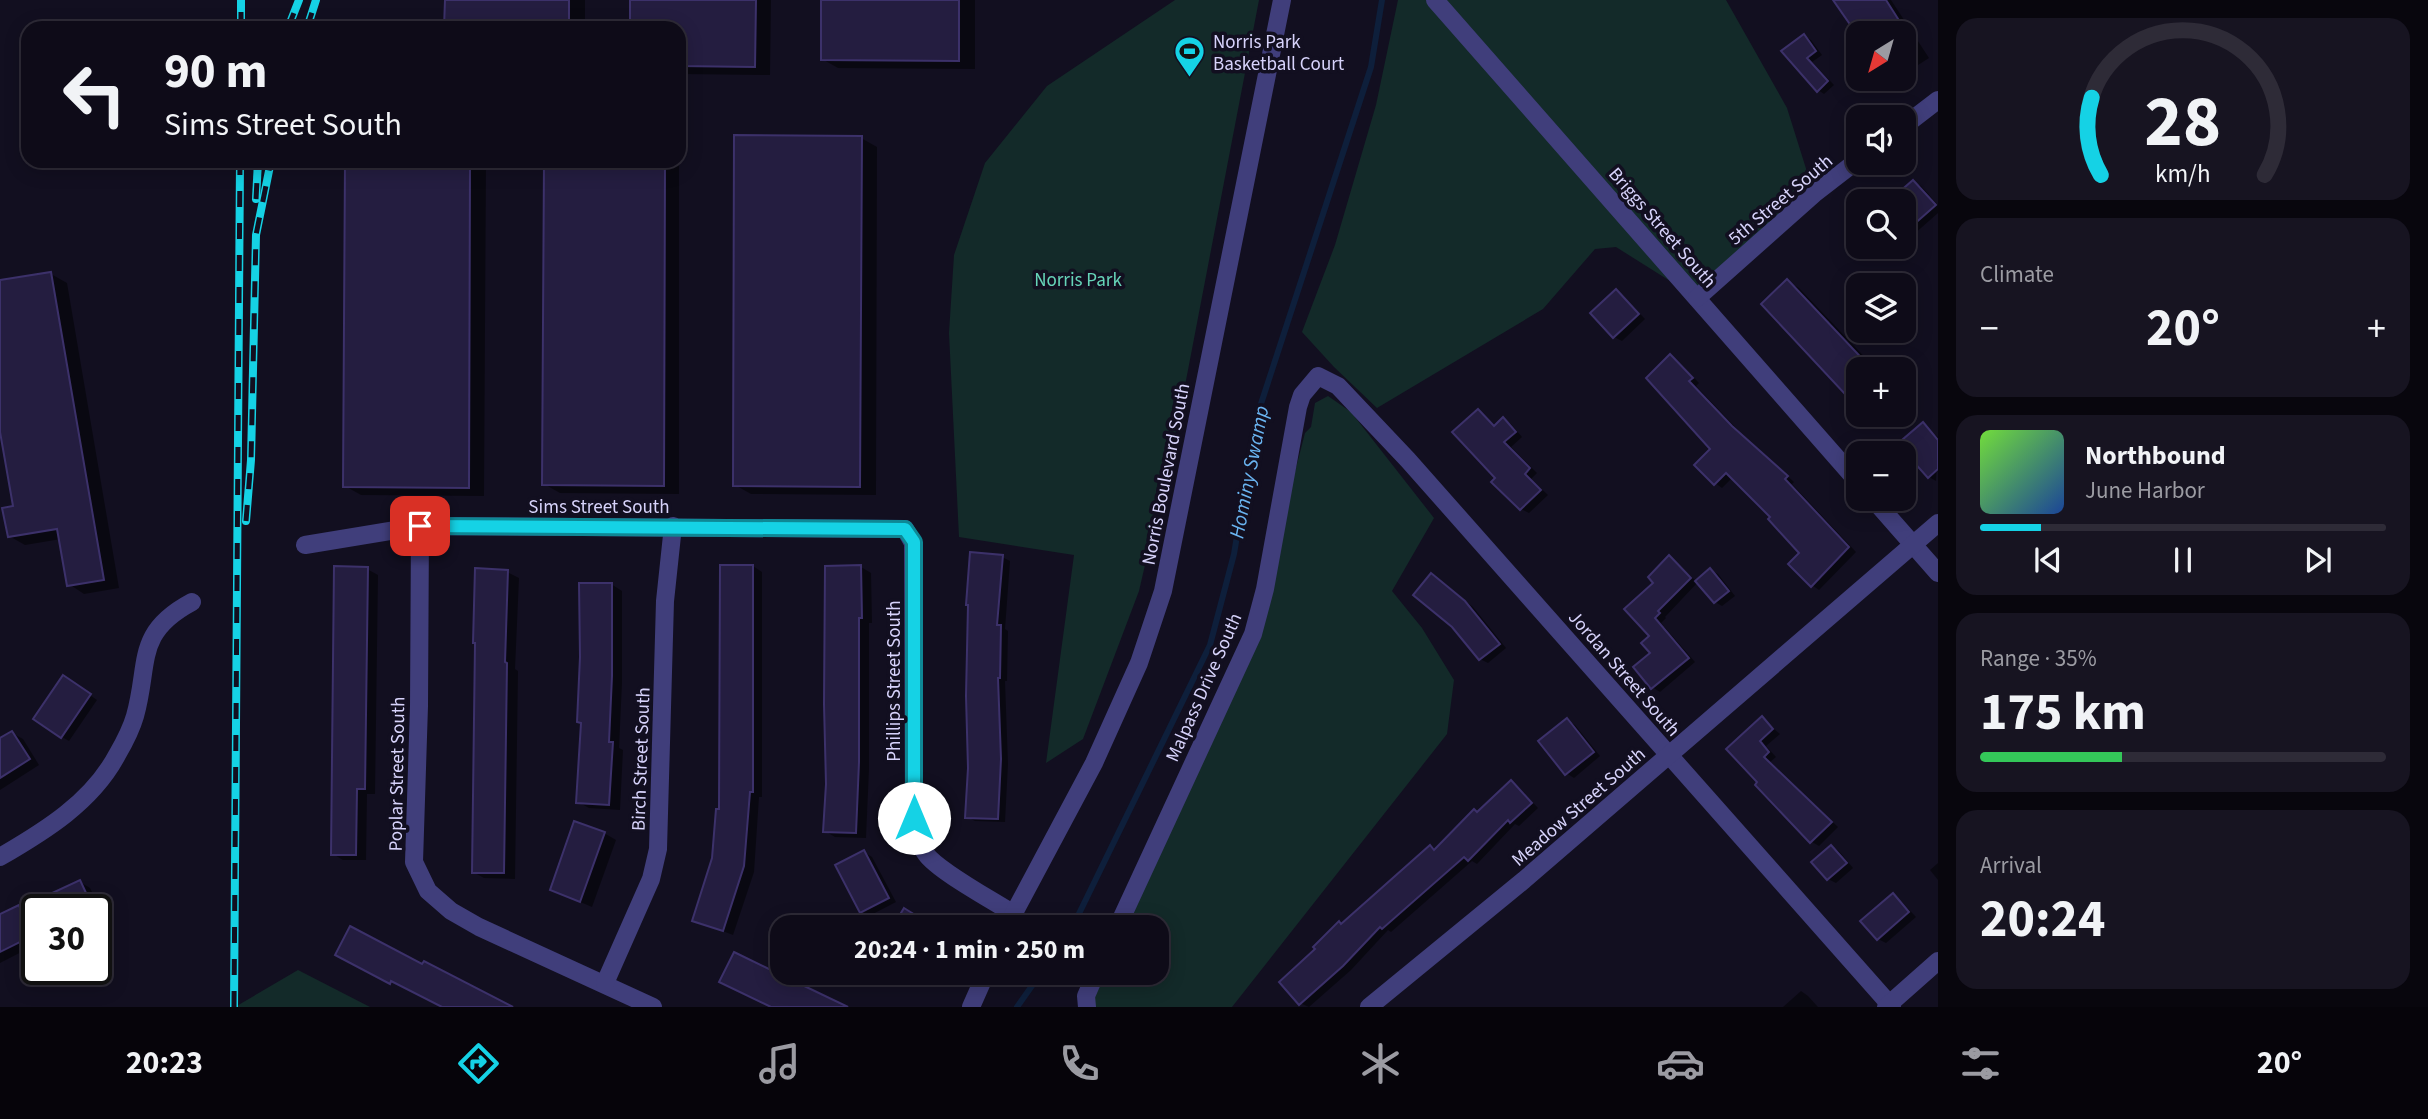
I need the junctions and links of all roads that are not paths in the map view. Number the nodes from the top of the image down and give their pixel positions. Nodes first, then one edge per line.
1 (1282, 0) edge
2 (1435, 0) edge
3 (1938, 100) edge
4 (1916, 117) edge
5 (1846, 169) edge
6 (1697, 298) junction
7 (1318, 376) joint
8 (1846, 468) edge
9 (1883, 511) edge
10 (1938, 523) edge
11 (420, 526) junction
12 (673, 526) junction
13 (905, 529) joint
14 (305, 545) dead end
15 (1913, 545) junction
16 (1938, 573) edge
17 (192, 602) dead end
18 (1670, 756) junction
19 (0, 857) edge
20 (1003, 915) edge
21 (1012, 915) edge
22 (1123, 915) edge
23 (1938, 961) edge
24 (605, 983) junction
25 (981, 985) edge
26 (1091, 985) edge
27 (1889, 1006) edge
28 (653, 1007) edge
29 (971, 1007) edge
30 (1087, 1007) edge
31 (1369, 1007) edge

1 - 21 street, Norris Boulevard South
2 - 6 street, Briggs Street South
3 - 4 street
5 - 6 street, 5th Street South
6 - 8 street, Briggs Street South
7 - 18 street, Jordan Street South
7 - 22 street, Malpass Drive South
9 - 15 street
10 - 15 street, Meadow Street South
11 - 12 street, Sims Street South
11 - 14 street, Sims Street South
11 - 24 street, Poplar Street South
12 - 13 street, Sims Street South
12 - 24 street, Birch Street South
13 - 20 street, Phillips Street South
15 - 16 street
15 - 18 street, Meadow Street South
17 - 19 street
18 - 27 street, Jordan Street South
18 - 31 street, Meadow Street South
23 - 27 street
24 - 28 street, Poplar Street South
25 - 29 street
26 - 30 street

